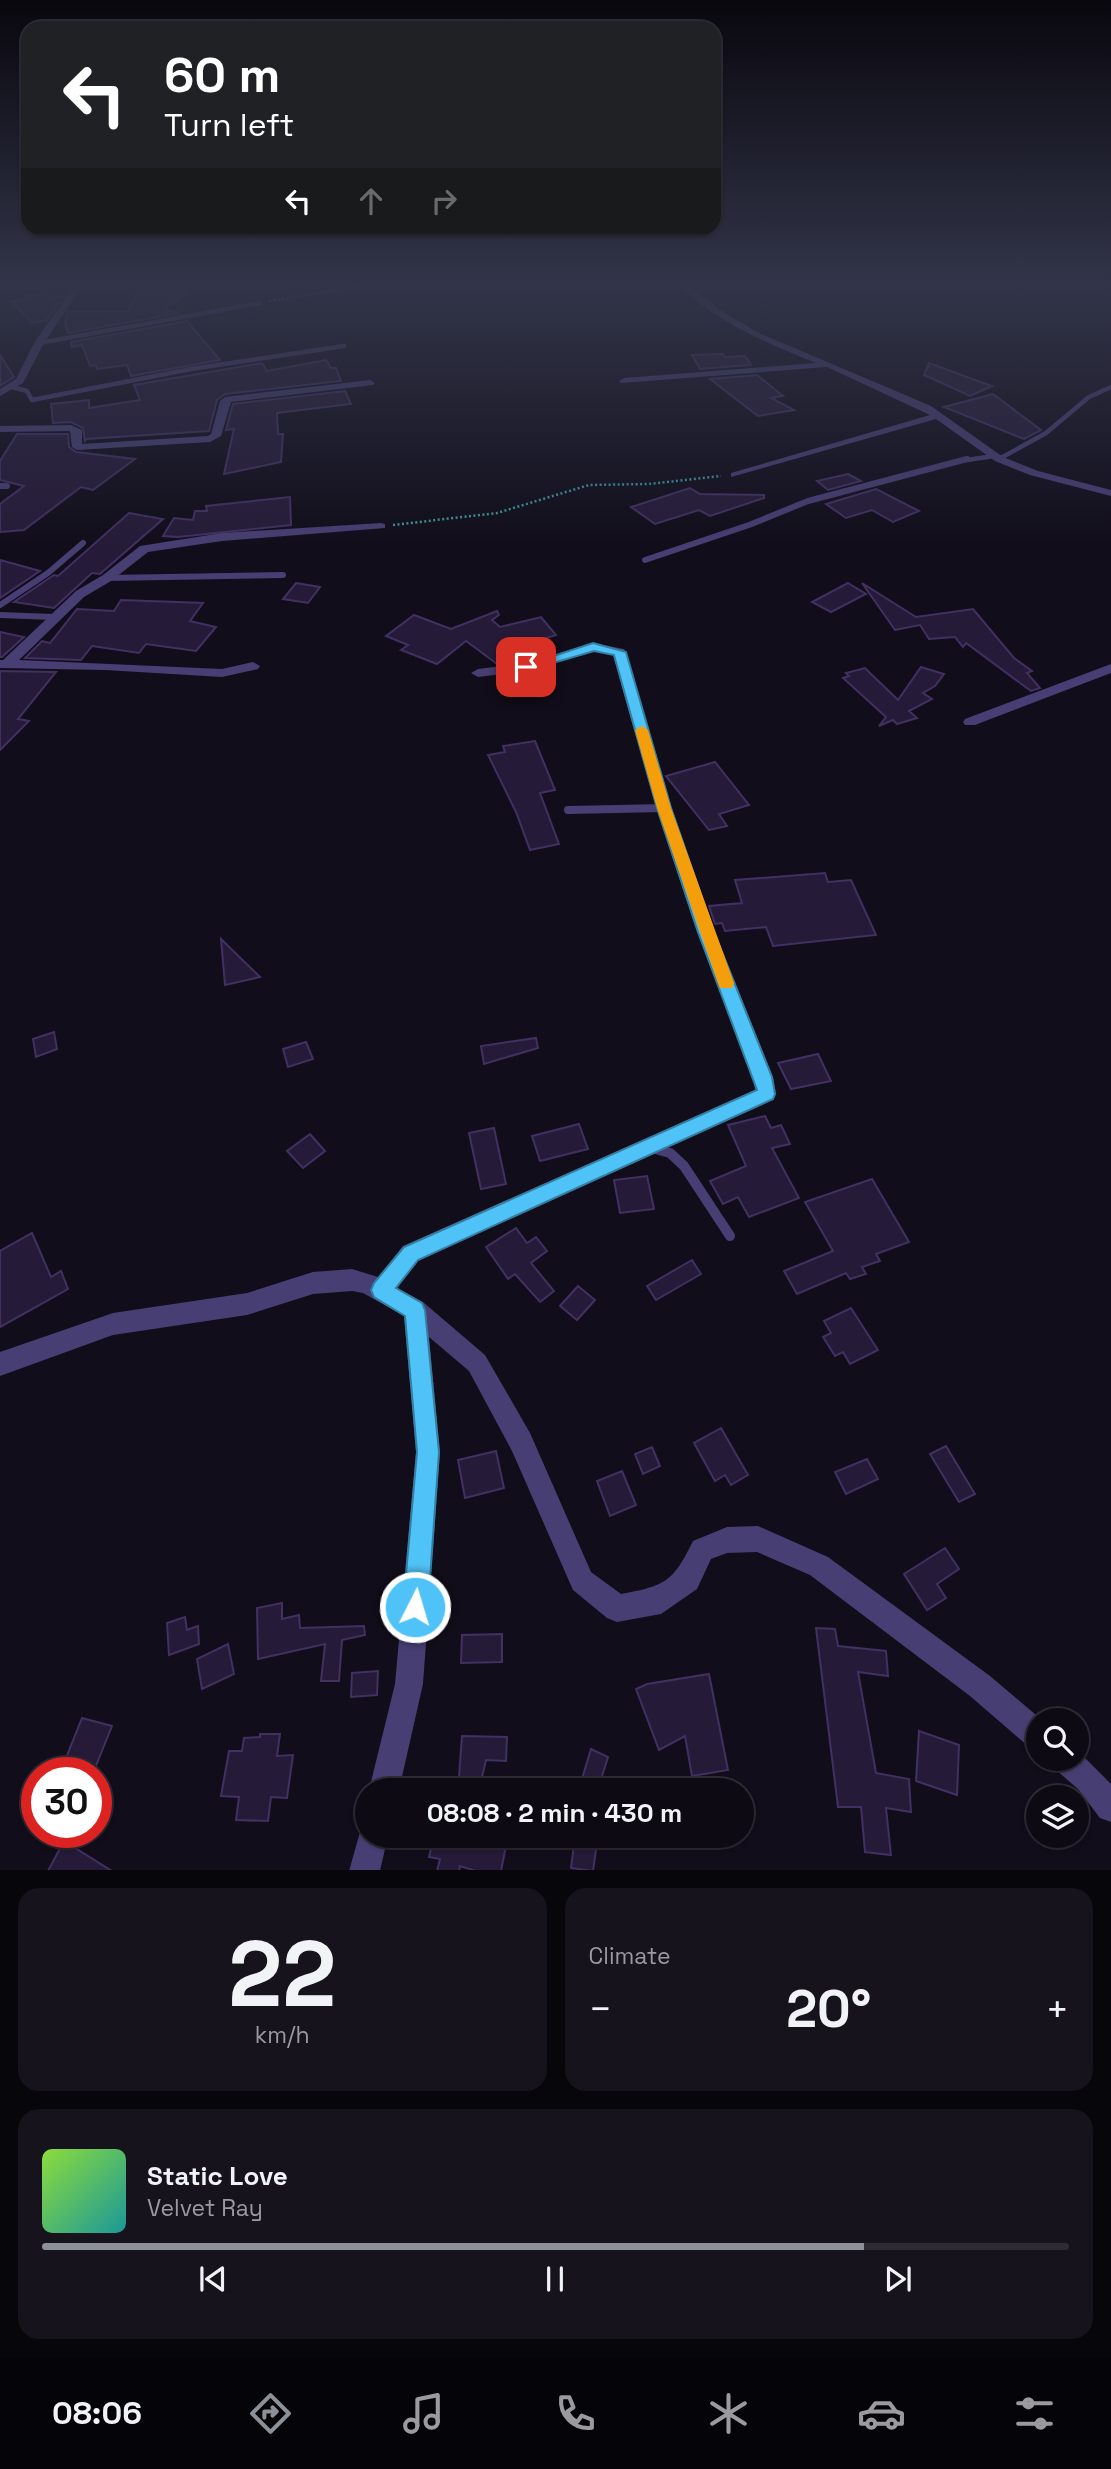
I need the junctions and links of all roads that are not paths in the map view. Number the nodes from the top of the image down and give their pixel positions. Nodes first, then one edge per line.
1 (24, 373) edge
2 (169, 373) edge
3 (723, 373) edge
4 (848, 373) edge
5 (624, 381) dead end
6 (370, 383) dead end
7 (12, 387) junction
8 (1111, 387) edge
9 (0, 393) edge
10 (937, 416) junction
11 (0, 429) edge
12 (996, 458) junction
13 (735, 475) road end
14 (1111, 493) edge
15 (381, 526) road end
16 (83, 543) dead end
17 (645, 560) dead end
18 (282, 575) dead end
19 (107, 578) junction
20 (0, 605) edge
21 (0, 615) edge
22 (54, 617) junction
23 (3, 664) edge
24 (253, 666) dead end
25 (1111, 668) edge
26 (478, 674) dead end
27 (970, 722) dead end
28 (664, 808) junction
29 (568, 810) dead end
30 (647, 1147) junction
31 (730, 1236) dead end
32 (382, 1290) junction
33 (415, 1310) junction
34 (0, 1364) edge
35 (1026, 1726) edge
36 (1079, 1771) edge
37 (387, 1778) edge
38 (1111, 1807) edge
39 (370, 1848) edge
40 (364, 1870) edge

1 - 7 street
2 - 7 lane
3 - 5 street
4 - 10 street
6 - 11 street
7 - 9 street
8 - 12 lane
10 - 12 street
10 - 13 street
12 - 14 street
12 - 17 lane
15 - 19 street
16 - 20 lane
18 - 19 lane
19 - 22 street
21 - 22 lane
22 - 23 street
23 - 24 street
25 - 27 street
26 - 28 street
28 - 29 lane
28 - 30 street
30 - 31 lane
30 - 32 street
32 - 33 street
32 - 34 street
33 - 35 street
33 - 37 street
36 - 38 street
39 - 40 street

